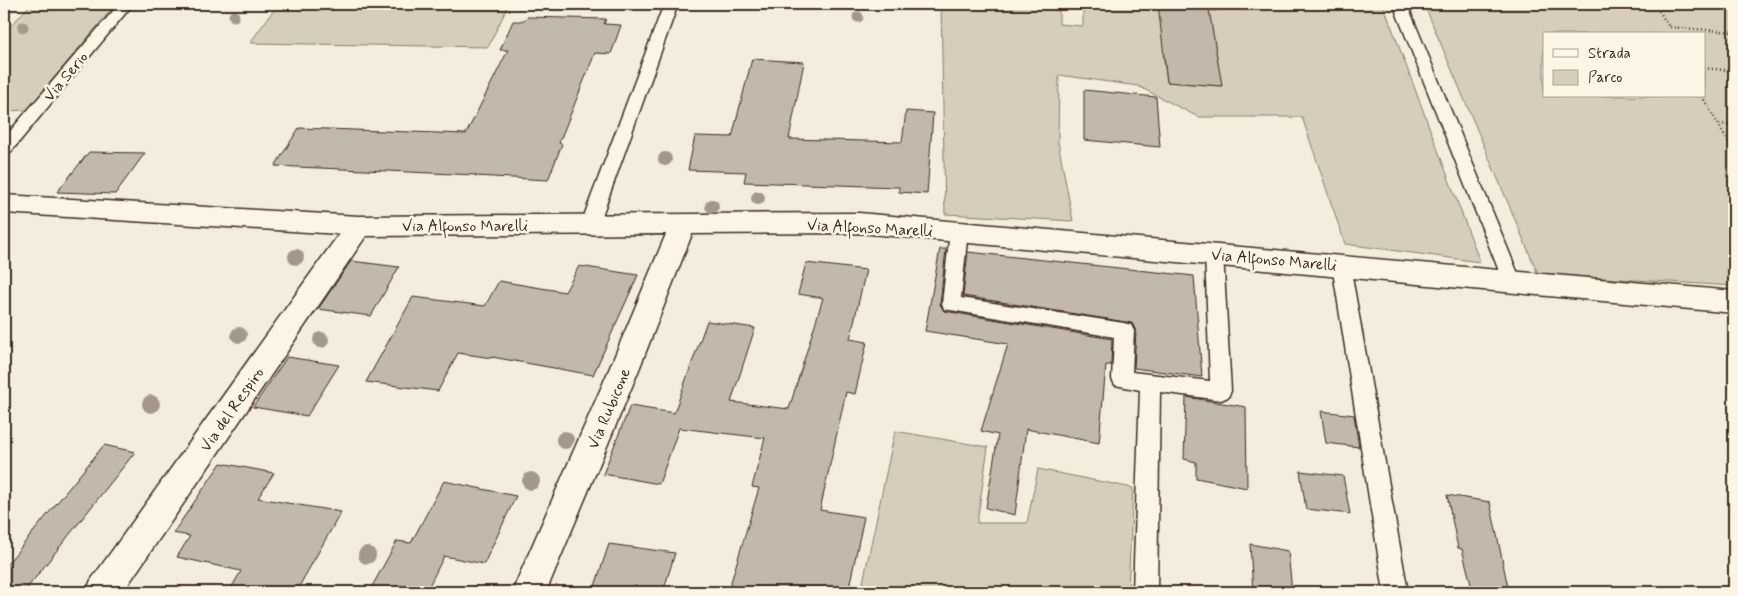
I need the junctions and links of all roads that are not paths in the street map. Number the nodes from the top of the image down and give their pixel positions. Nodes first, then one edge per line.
1 (126, 4) edge
2 (671, 4) edge
3 (1400, 4) edge
4 (4, 149) edge
5 (4, 204) edge
6 (683, 223) junction
7 (590, 224) junction
8 (359, 226) junction
9 (959, 231) junction
10 (1214, 254) junction
11 (1341, 265) junction
12 (1512, 281) junction
13 (1734, 302) edge
14 (1150, 382) junction
15 (103, 592) edge
16 (529, 592) edge
17 (1145, 592) edge
18 (1396, 592) edge

1 - 4 lane, Via Serio
2 - 7 lane
3 - 12 lane
5 - 8 street, Via Alfonso Marelli
6 - 7 street, Via Alfonso Marelli
6 - 9 street, Via Alfonso Marelli
6 - 16 street, Via Rubicone
7 - 8 street, Via Alfonso Marelli
8 - 15 street, Via del Respiro
9 - 10 street, Via Alfonso Marelli
9 - 14 lane
10 - 11 street, Via Alfonso Marelli
10 - 14 lane
11 - 12 street, Via Alfonso Marelli
11 - 18 lane
12 - 13 street, Via Alfonso Marelli
14 - 17 lane

